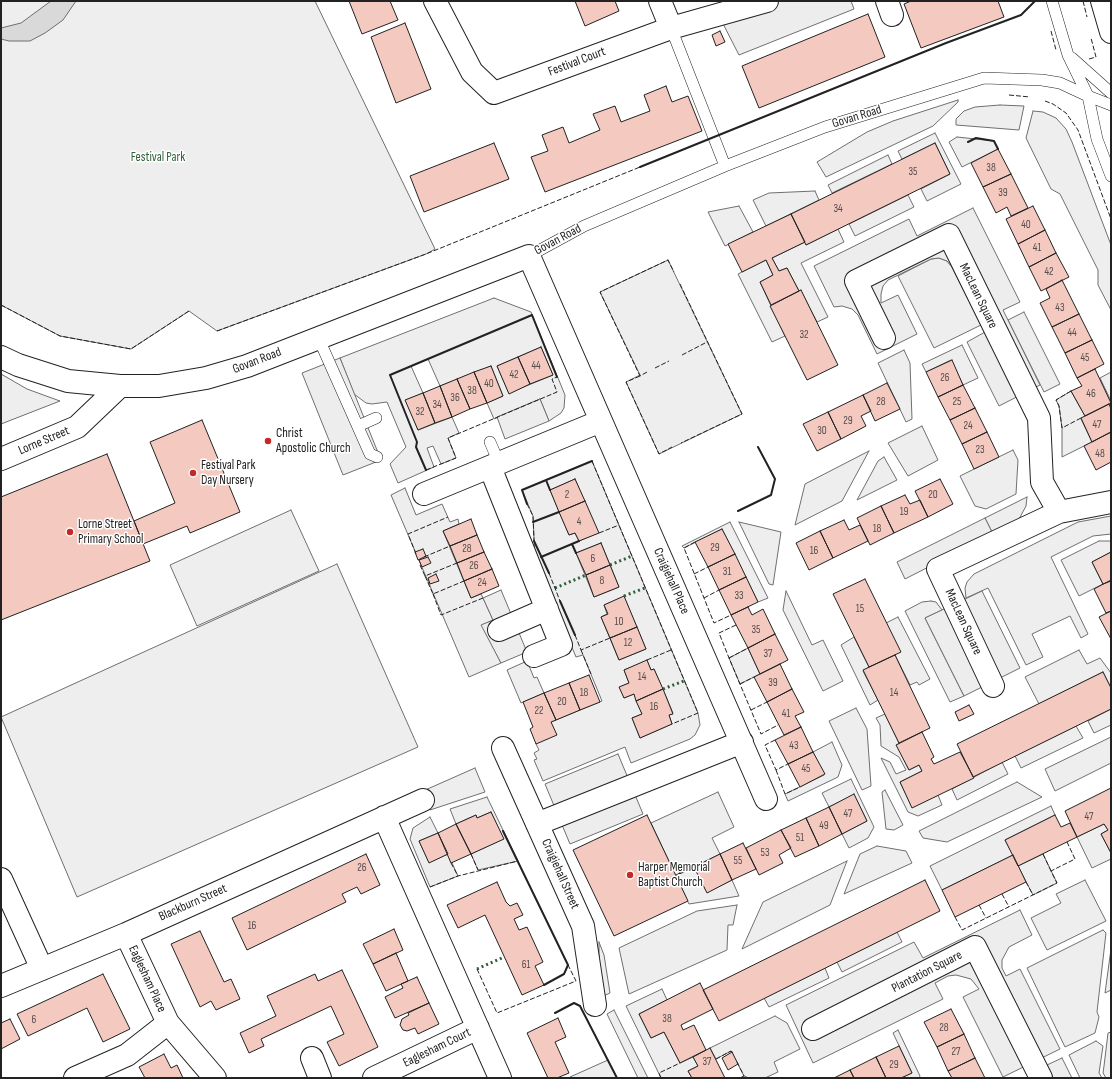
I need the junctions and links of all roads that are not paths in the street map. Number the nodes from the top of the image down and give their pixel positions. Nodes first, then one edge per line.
1 (435, 1) edge
2 (660, 1) edge
3 (767, 1) edge
4 (1052, 1) edge
5 (1102, 1) edge
6 (671, 28) junction
7 (1111, 32) edge
8 (1068, 55) junction
9 (1111, 93) edge
10 (1088, 96) junction
11 (1111, 105) edge
12 (725, 166) junction
13 (1111, 176) edge
14 (529, 256) junction
15 (318, 337) junction
16 (884, 338) dead end
17 (1, 357) edge
18 (120, 386) junction
19 (376, 418) dead end
20 (601, 421) junction
21 (358, 426) junction
22 (490, 442) dead end
23 (377, 457) dead end
24 (1, 459) edge
25 (495, 465) junction
26 (424, 494) dead end
27 (1111, 502) edge
28 (1059, 512) junction
29 (547, 609) junction
30 (499, 630) dead end
31 (534, 656) dead end
32 (993, 686) dead end
33 (742, 742) junction
34 (503, 748) dead end
35 (766, 799) dead end
36 (423, 800) dead end
37 (384, 817) junction
38 (537, 824) junction
39 (1, 879) edge
40 (126, 934) junction
41 (42, 969) junction
42 (1, 986) edge
43 (595, 1005) dead end
44 (168, 1023) junction
45 (478, 1028) junction
46 (813, 1029) dead end
47 (312, 1058) dead end
48 (80, 1077) edge
49 (215, 1078) edge
50 (320, 1078) edge
51 (374, 1078) edge
52 (500, 1078) edge
53 (1041, 1078) edge

1 - 6 street, Festival Court
2 - 6 street
3 - 6 street, Festival Court
4 - 8 lane
5 - 7 street
6 - 12 lane
8 - 9 lane
8 - 10 lane
10 - 11 lane, Govan Road
10 - 12 lane, Govan Road
10 - 13 lane
12 - 14 lane, Govan Road
14 - 15 street, Govan Road
14 - 20 street, Craigiehall Place
15 - 18 street, Govan Road
15 - 21 lane
16 - 28 street, MacLean Square
17 - 18 street, Govan Road
18 - 24 street, Lorne Street
19 - 21 lane
20 - 25 street
20 - 33 street, Craigiehall Place
21 - 23 lane
22 - 25 lane
25 - 26 street
25 - 29 street
27 - 28 street, MacLean Square
28 - 32 street, MacLean Square
29 - 30 street
29 - 31 street
33 - 35 street, Craigiehall Place
33 - 38 street
34 - 38 street, Craigiehall Street
36 - 37 street, Blackburn Street
37 - 40 street, Blackburn Street
37 - 45 street
38 - 43 street, Craigiehall Street
39 - 41 street
40 - 41 street, Blackburn Street
40 - 44 street, Eaglesham Place
41 - 42 street, Blackburn Street
44 - 48 street, Eaglesham Place
44 - 49 street, Eaglesham Place
45 - 51 street, Eaglesham Court
45 - 52 street
46 - 53 street, Plantation Square
47 - 50 street

